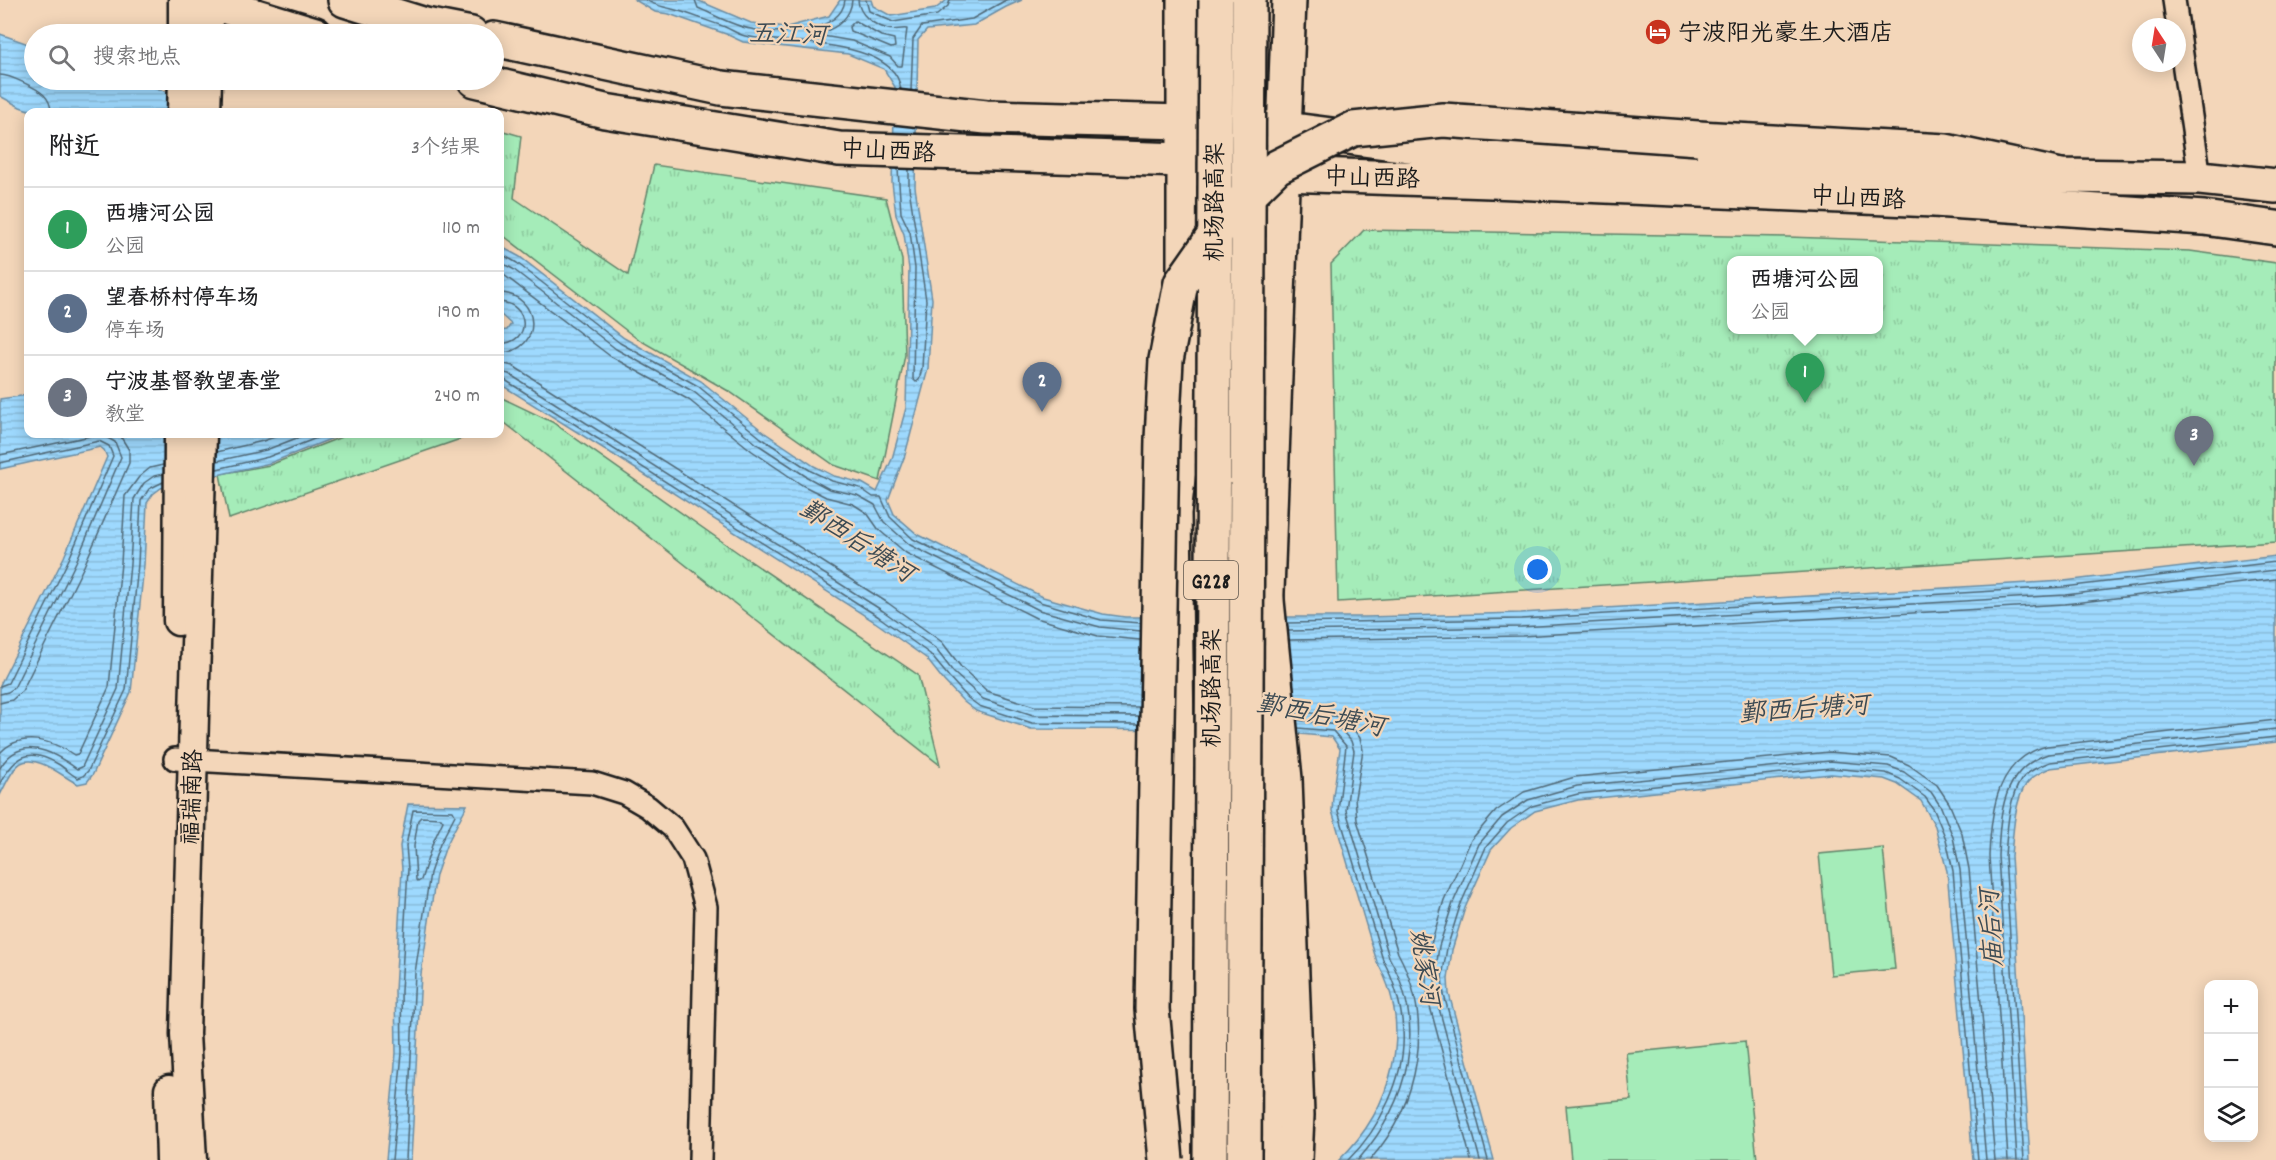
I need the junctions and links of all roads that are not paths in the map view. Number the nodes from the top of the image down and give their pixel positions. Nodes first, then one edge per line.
1 (201, 0) edge
2 (345, 0) edge
3 (1184, 0) edge
4 (1216, 0) edge
5 (1249, 0) edge
6 (1289, 0) edge
7 (2174, 0) edge
8 (188, 24) edge
9 (206, 24) edge
10 (281, 24) edge
11 (422, 24) edge
12 (504, 41) edge
13 (504, 87) edge
14 (183, 90) edge
15 (207, 90) edge
16 (182, 108) edge
17 (206, 108) edge
18 (1184, 122) junction
19 (1286, 129) junction
20 (1184, 160) junction
21 (1283, 174) junction
22 (2061, 176) junction
23 (2200, 178) junction
24 (2276, 186) edge
25 (2276, 228) edge
26 (1184, 427) junction
27 (180, 438) edge
28 (201, 438) edge
29 (190, 490) junction
30 (1266, 586) junction
31 (183, 759) junction
32 (1269, 1158) edge
33 (1189, 1159) edge
34 (171, 1160) edge
35 (192, 1160) edge
36 (700, 1160) edge

1 - 8 street
1 - 9 street
1 - 10 main road
2 - 11 main road
3 - 18 main road
4 - 33 main road, 机场路高架 / G228, bridge
5 - 32 main road, 机场路高架 / G228, bridge
6 - 19 main road
7 - 23 street
12 - 18 main road, 中山西路
13 - 20 main road, 中山西路
14 - 16 street
15 - 17 street
18 - 19 main road, 中山西路
18 - 20 main road
19 - 21 main road
19 - 22 main road, 中山西路
20 - 21 main road, 中山西路
20 - 26 main road
21 - 25 main road, 中山西路
21 - 30 main road
22 - 23 main road, 中山西路
22 - 33 main road, bridge
23 - 24 main road, 中山西路
26 - 33 main road
26 - 33 main road
27 - 29 street, 福瑞南路
28 - 29 street, 福瑞南路
29 - 31 street, 福瑞南路
30 - 32 main road
30 - 32 main road
31 - 34 street, 福瑞南路
31 - 35 street, 福瑞南路
31 - 36 street

